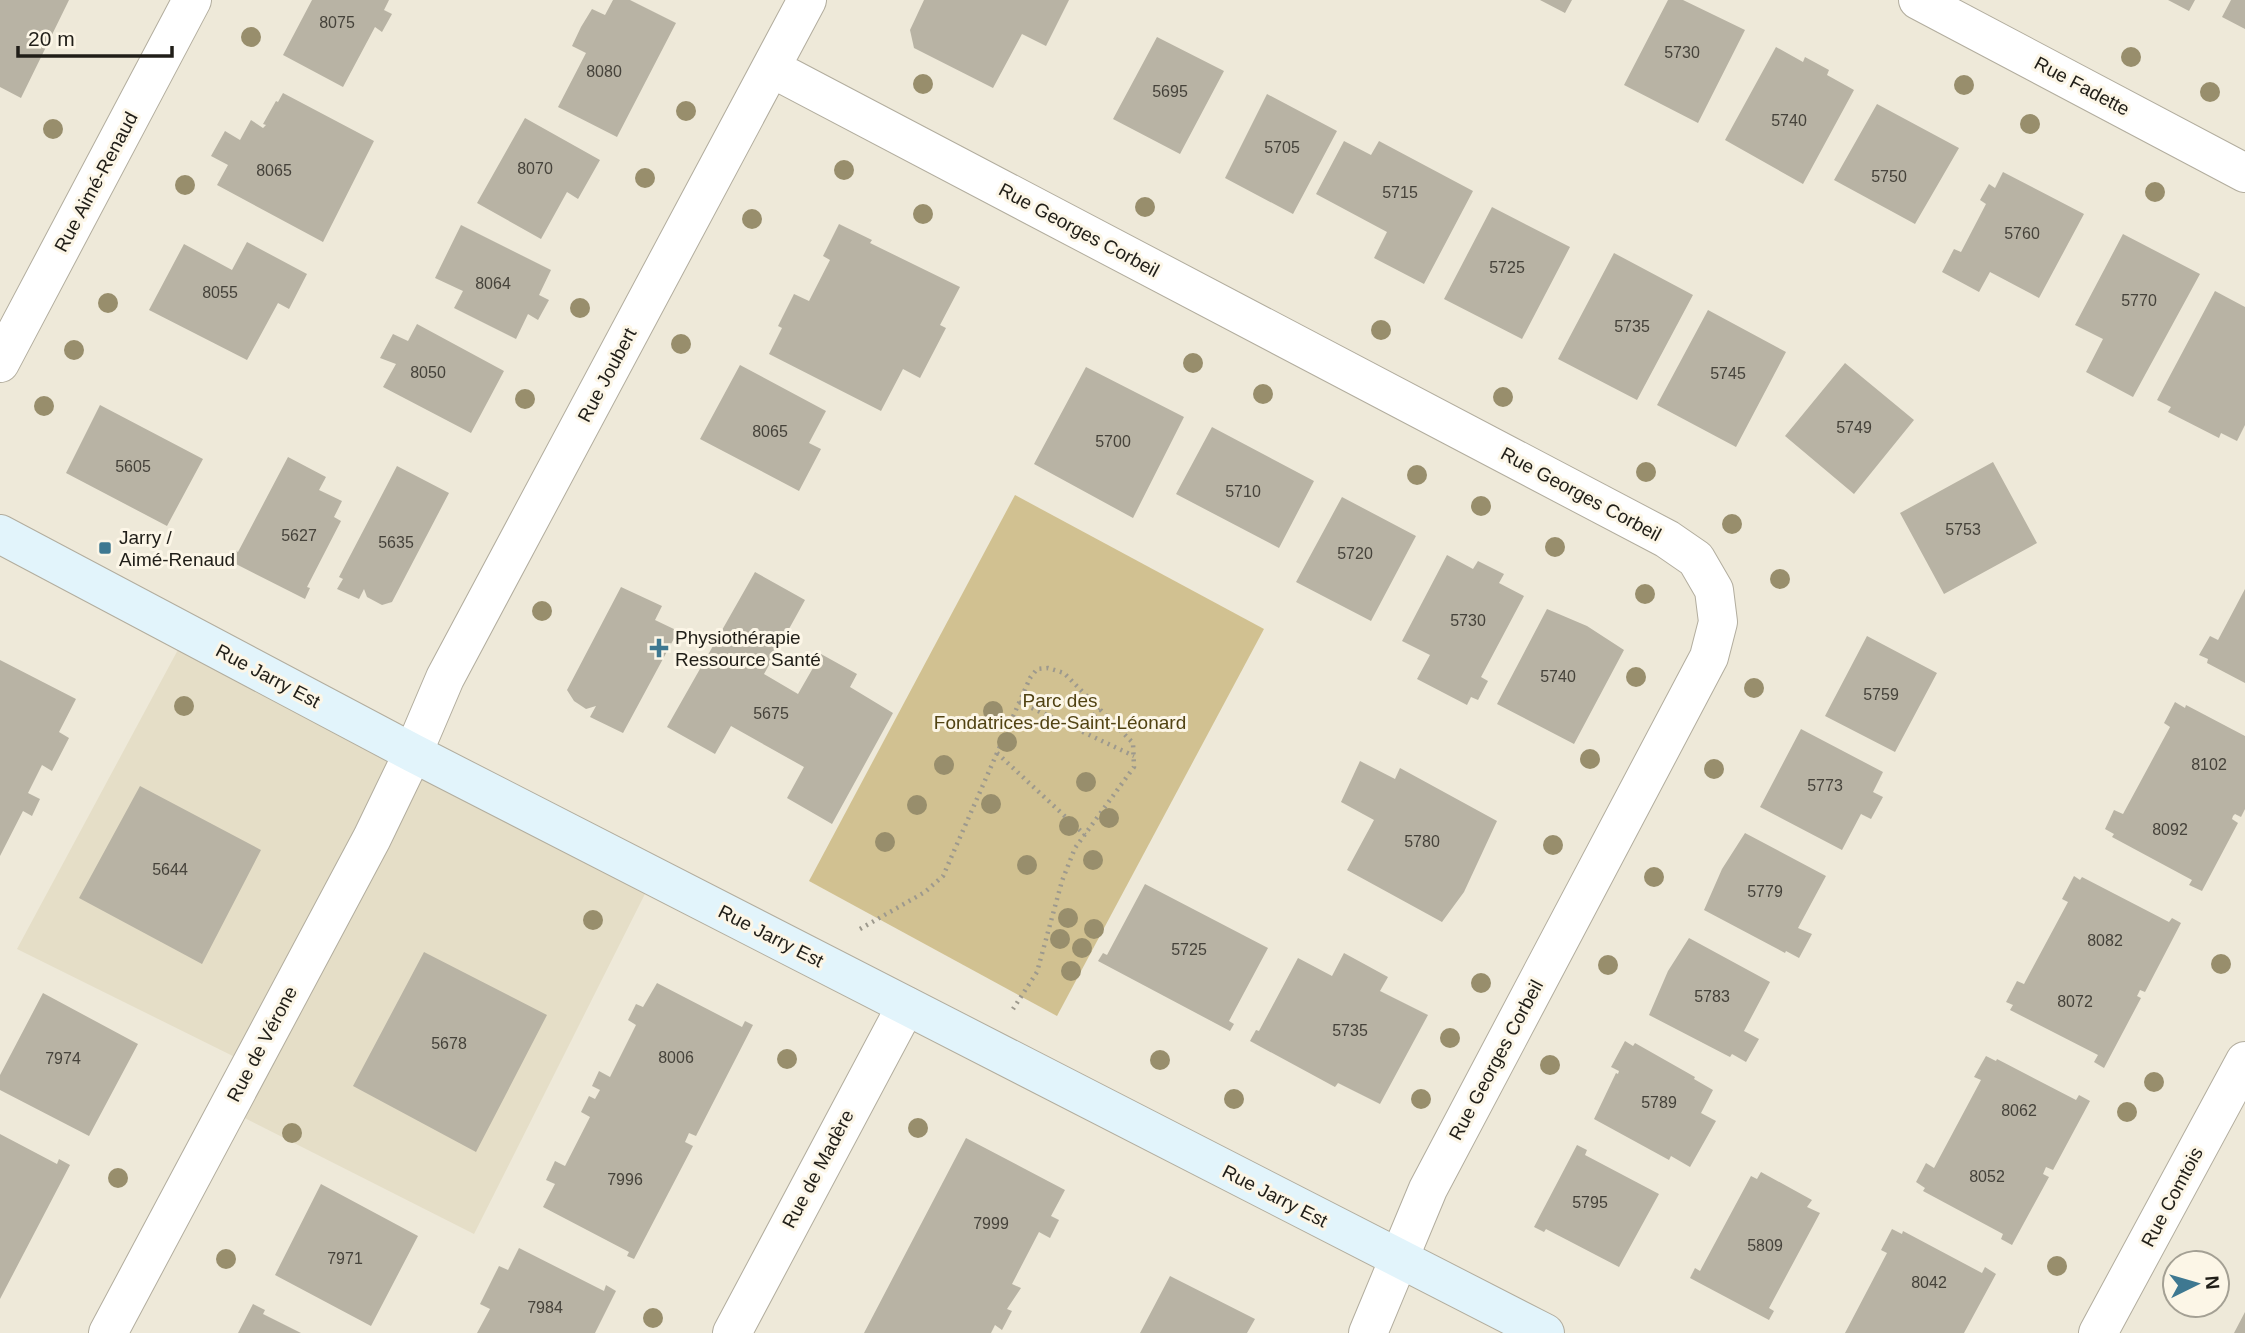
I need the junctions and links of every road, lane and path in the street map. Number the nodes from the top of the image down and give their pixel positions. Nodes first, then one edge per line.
1 (192, 0) edge
2 (807, 0) edge
3 (1918, 0) edge
4 (771, 68) junction
5 (2245, 173) edge
6 (0, 363) edge
7 (0, 534) edge
8 (1019, 702) junction
9 (1100, 709) junction
10 (1079, 730) junction
11 (997, 753) junction
12 (413, 754) junction
13 (1134, 756) junction
14 (1085, 835) junction
15 (811, 957) junction
16 (906, 1006) junction
17 (988, 1048) junction
18 (2245, 1061) edge
19 (1399, 1259) junction
20 (108, 1333) edge
21 (732, 1333) edge
22 (1368, 1333) edge
23 (1545, 1333) edge
24 (2098, 1333) edge

1 - 6 street, Rue Aimé-Renaud
2 - 4 street, Rue Joubert
3 - 5 street, Rue Fadette
4 - 12 street, Rue Joubert
4 - 19 street, Rue Georges Corbeil
7 - 12 street, Rue Jarry Est
8 - 9 path
8 - 10 path
8 - 11 path
9 - 10 path
9 - 13 path
10 - 13 path
11 - 14 path
11 - 15 path
12 - 15 street, Rue Jarry Est
12 - 20 street, Rue de Vérone
13 - 14 path
14 - 17 path
15 - 16 street, Rue Jarry Est
16 - 17 street, Rue Jarry Est
16 - 21 street, Rue de Madère
17 - 19 street, Rue Jarry Est
18 - 24 street, Rue Comtois
19 - 22 street, Rue Georges Corbeil
19 - 23 street, Rue Jarry Est

